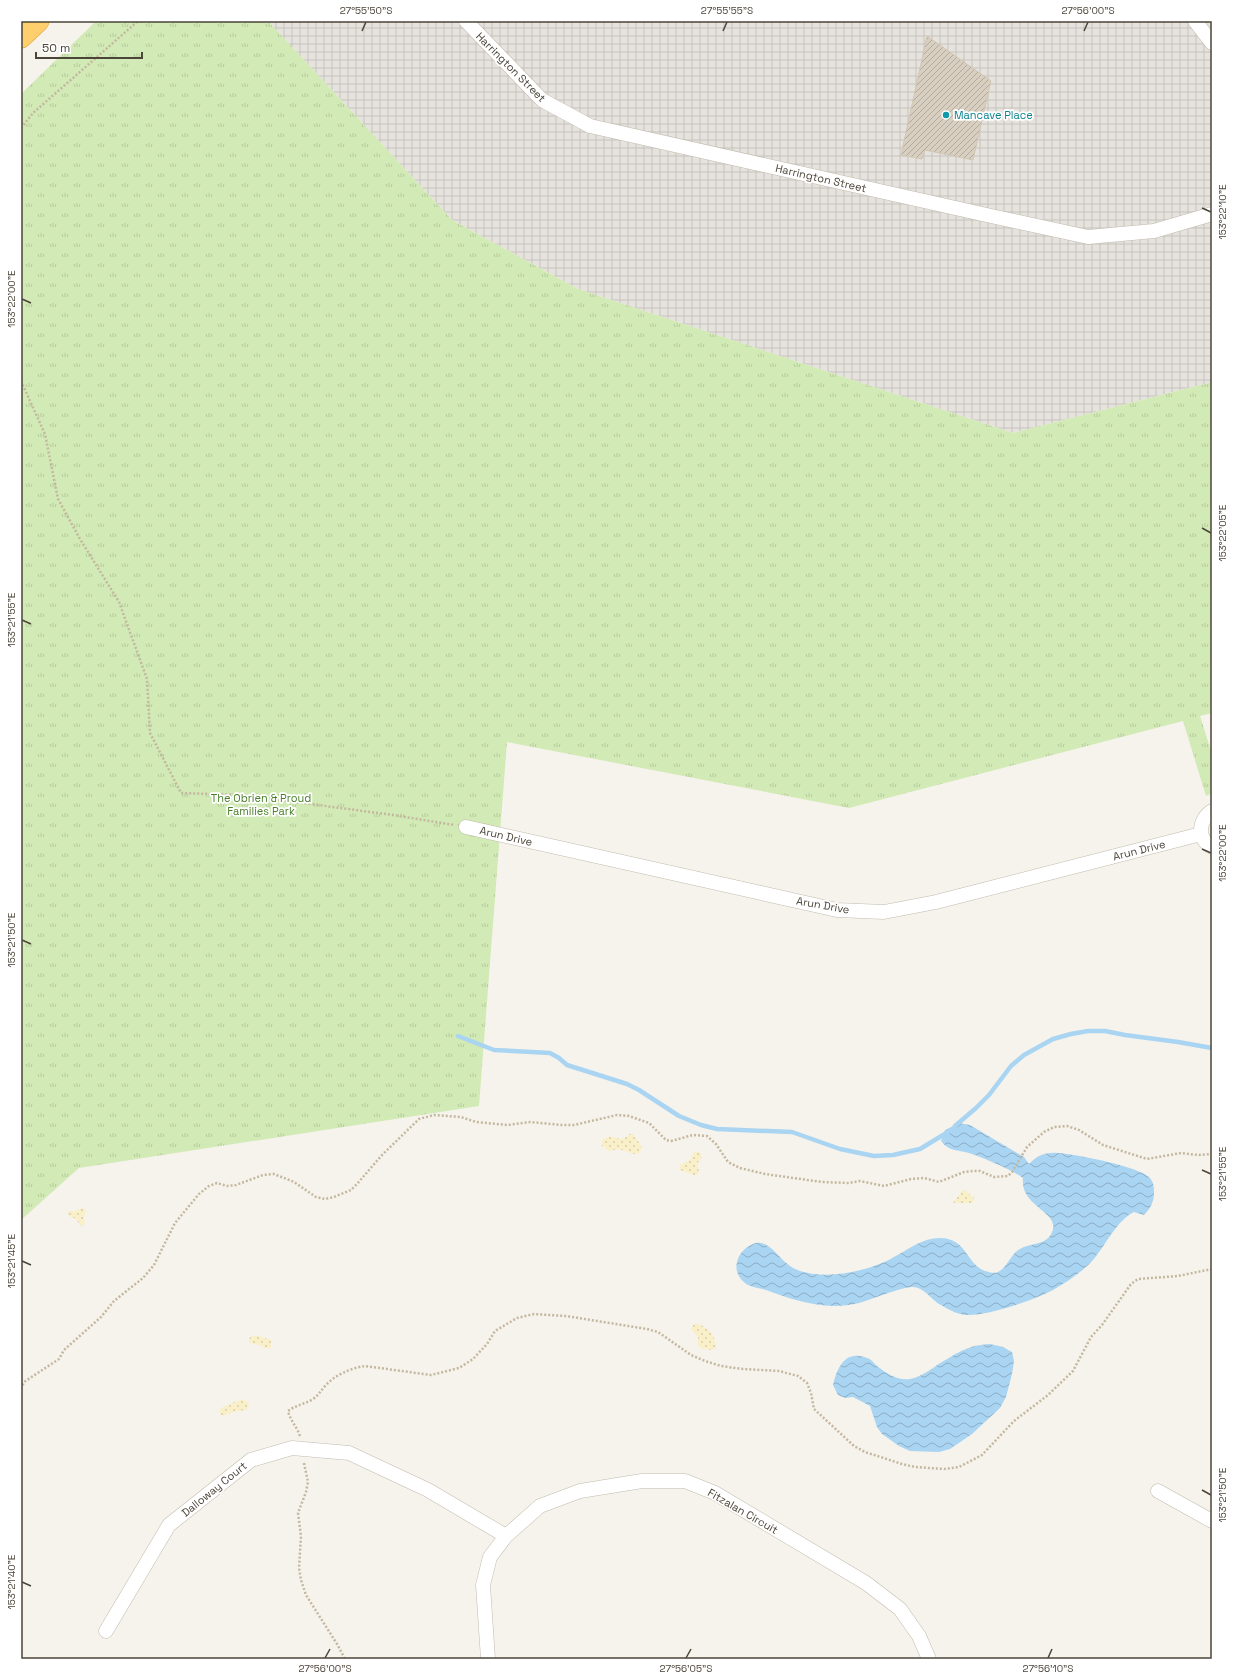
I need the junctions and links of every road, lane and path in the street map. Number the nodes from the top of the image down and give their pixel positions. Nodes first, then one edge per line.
1 (39, 21) edge
2 (138, 21) edge
3 (466, 21) edge
4 (1198, 22) edge
5 (21, 38) edge
6 (1212, 42) edge
7 (21, 128) edge
8 (1212, 214) edge
9 (21, 381) edge
10 (1212, 811) edge
11 (466, 828) joint
12 (1201, 834) junction
13 (1212, 847) edge
14 (1212, 1154) edge
15 (1212, 1269) edge
16 (21, 1389) edge
17 (302, 1449) junction
18 (1158, 1491) dead end
19 (1212, 1522) edge
20 (506, 1536) junction
21 (106, 1631) dead end
22 (345, 1659) edge
23 (488, 1659) edge
24 (929, 1659) edge

1 - 5 highway
2 - 7 path
3 - 8 street, Harrington Street
4 - 6 street
9 - 11 path
10 - 12 street
11 - 12 street, Arun Drive
12 - 13 street
14 - 16 path
15 - 17 path
17 - 20 street, Dalloway Court
17 - 21 street, Dalloway Court
17 - 22 path
18 - 19 street
20 - 23 street, Fitzalan Circuit
20 - 24 street, Fitzalan Circuit

